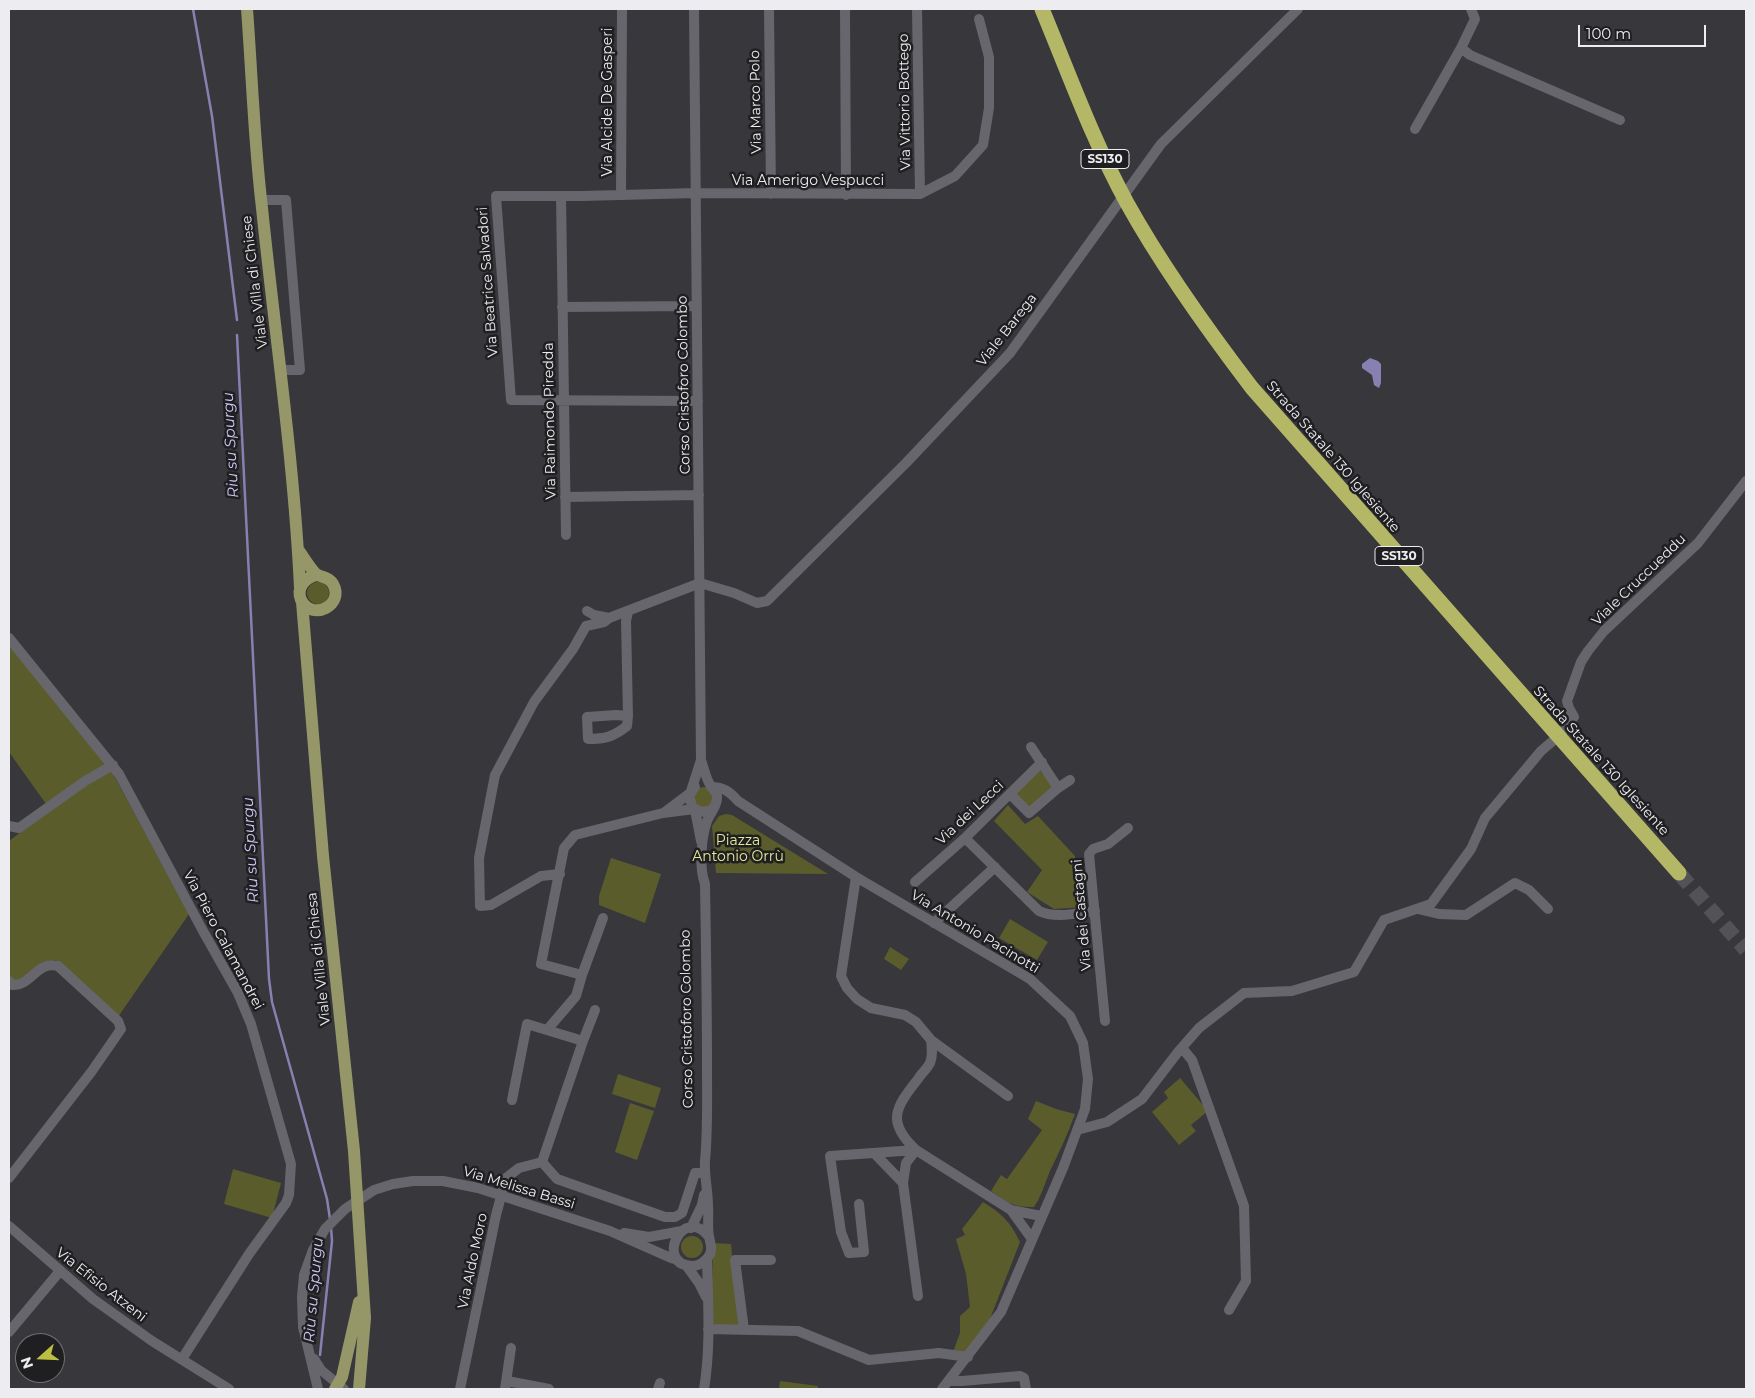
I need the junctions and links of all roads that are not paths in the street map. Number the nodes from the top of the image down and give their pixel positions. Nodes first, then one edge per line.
1 (247, 9) edge
2 (622, 9) edge
3 (694, 9) edge
4 (769, 9) edge
5 (845, 9) edge
6 (917, 9) edge
7 (1042, 9) edge
8 (1298, 9) edge
9 (1471, 9) edge
10 (979, 19) dead end
11 (1461, 48) junction
12 (1620, 120) dead end
13 (1415, 129) dead end
14 (696, 193) junction
15 (771, 194) junction
16 (920, 194) junction
17 (621, 195) junction
18 (846, 195) junction
19 (561, 196) junction
20 (261, 200) junction
21 (562, 306) junction
22 (697, 306) junction
23 (281, 370) junction
24 (563, 399) junction
25 (698, 401) junction
26 (1746, 481) edge
27 (699, 494) junction
28 (565, 497) junction
29 (566, 535) dead end
30 (299, 551) junction
31 (317, 575) junction
32 (700, 583) junction
33 (300, 588) junction
34 (302, 602) junction
35 (317, 611) junction
36 (587, 611) dead end
37 (628, 612) junction
38 (609, 618) junction
39 (306, 629) junction
40 (9, 638) edge
41 (628, 716) junction
42 (1563, 732) dead end
43 (1554, 740) dead end
44 (1031, 747) dead end
45 (701, 760) junction
46 (1042, 762) junction
47 (113, 765) junction
48 (1070, 780) dead end
49 (711, 786) junction
50 (1058, 788) junction
51 (691, 792) junction
52 (1010, 794) junction
53 (738, 802) junction
54 (714, 807) junction
55 (695, 809) junction
56 (664, 813) junction
57 (9, 826) edge
58 (1128, 828) dead end
59 (965, 838) junction
60 (702, 852) junction
61 (995, 867) junction
62 (1679, 873) tunnel mouth
63 (560, 874) junction
64 (856, 877) junction
65 (915, 882) dead end
66 (1417, 909) junction
67 (1548, 909) dead end
68 (1095, 911) junction
69 (603, 918) dead end
70 (934, 923) junction
71 (582, 975) junction
72 (9, 981) edge
73 (595, 1010) dead end
74 (1105, 1020) dead end
75 (547, 1030) junction
76 (931, 1040) junction
77 (584, 1041) junction
78 (1182, 1048) junction
79 (1008, 1096) dead end
80 (512, 1100) dead end
81 (1077, 1130) junction
82 (916, 1150) junction
83 (875, 1154) junction
84 (542, 1162) junction
85 (705, 1167) junction
86 (9, 1178) edge
87 (903, 1183) junction
88 (706, 1189) junction
89 (860, 1204) dead end
90 (1011, 1210) junction
91 (1041, 1216) junction
92 (9, 1226) edge
93 (686, 1230) junction
94 (610, 1231) junction
95 (709, 1237) junction
96 (1032, 1239) junction
97 (707, 1259) junction
98 (771, 1260) dead end
99 (682, 1262) junction
100 (60, 1270) junction
101 (362, 1287) junction
102 (918, 1296) dead end
103 (708, 1300) junction
104 (1229, 1310) dead end
105 (708, 1330) junction
106 (744, 1330) junction
107 (9, 1332) edge
108 (511, 1348) dead end
109 (311, 1354) junction
110 (968, 1357) junction
111 (182, 1359) junction
112 (948, 1381) junction
113 (506, 1385) edge
114 (339, 1387) edge
115 (229, 1389) edge
116 (318, 1389) edge
117 (359, 1389) edge
118 (460, 1389) edge
119 (549, 1389) edge
120 (704, 1389) edge
121 (942, 1389) edge
122 (1026, 1389) edge

1 - 20 main road, Viale Villa di Chiese
2 - 17 street, Via Alcide De Gasperi
3 - 14 street, Corso Cristoforo Colombo
4 - 15 street, Via Marco Polo
5 - 18 street
6 - 16 street, Via Vittorio Bottego
7 - 62 highway, Strada Statale 130 Iglesiente / SS130
8 - 32 street, Viale Barega
9 - 11 street
10 - 16 street
11 - 12 street
11 - 13 street
14 - 15 street, Via Amerigo Vespucci
14 - 17 street, Via Amerigo Vespucci
14 - 22 street, Corso Cristoforo Colombo
15 - 18 street, Via Amerigo Vespucci
16 - 18 street, Via Amerigo Vespucci
17 - 19 street, Via Beatrice Salvadori
19 - 21 street, Via Raimondo Piredda
19 - 24 street, Via Beatrice Salvadori
20 - 23 main road, Viale Villa di Chiese
20 - 23 street
21 - 22 street
21 - 24 street, Via Raimondo Piredda
22 - 25 street, Corso Cristoforo Colombo
23 - 30 main road, Viale Villa di Chiese
24 - 25 street
24 - 28 street, Via Raimondo Piredda
25 - 27 street, Corso Cristoforo Colombo
26 - 42 street, Viale Cruccueddu
27 - 28 street
27 - 32 street, Corso Cristoforo Colombo
28 - 29 street, Via Raimondo Piredda
30 - 31 main road
30 - 33 main road, Viale Villa di Chiesa
31 - 33 main road
31 - 35 main road
32 - 37 street
32 - 45 street, Corso Cristoforo Colombo
33 - 34 main road, Viale Villa di Chiesa
34 - 35 main road
34 - 39 main road, Viale Villa di Chiesa
35 - 39 main road
36 - 38 street
37 - 38 street
37 - 41 street
38 - 63 street
39 - 101 main road, Viale Villa di Chiesa
40 - 47 street, Via Piero Calamandrei
41 - 41 street
43 - 66 street
44 - 46 street
45 - 49 street, Corso Cristoforo Colombo
45 - 51 street, Corso Cristoforo Colombo
46 - 50 street
46 - 52 street, Via dei Lecci
47 - 57 street
47 - 111 street, Via Piero Calamandrei
48 - 50 street
49 - 51 street
49 - 53 street, Via Antonio Pacinotti
49 - 54 street, Corso Cristoforo Colombo
50 - 52 street
51 - 55 street, Corso Cristoforo Colombo
51 - 56 street
52 - 59 street, Via dei Lecci
53 - 54 street
53 - 64 street, Via Antonio Pacinotti
54 - 55 street
54 - 60 street, Corso Cristoforo Colombo
55 - 56 street
55 - 60 street, Corso Cristoforo Colombo
56 - 63 street
58 - 68 street, Via dei Castagni
59 - 61 street
59 - 65 street, Via dei Lecci
60 - 85 street, Corso Cristoforo Colombo
61 - 68 street
61 - 70 street
63 - 71 street
64 - 70 street, Via Antonio Pacinotti
64 - 76 street
66 - 67 street
66 - 78 street
68 - 74 street, Via dei Castagni
69 - 71 street
70 - 81 street, Via Antonio Pacinotti
71 - 75 street
72 - 86 street
73 - 77 street
75 - 77 street
75 - 80 street
76 - 79 street
76 - 82 street
77 - 84 street
78 - 81 street
78 - 104 street
81 - 91 street, Via Antonio Pacinotti
82 - 83 street
82 - 87 street
82 - 90 street
83 - 87 street
83 - 89 street
84 - 85 street
84 - 118 street, Via Aldo Moro
85 - 88 street, Corso Cristoforo Colombo
87 - 102 street
88 - 93 street, Corso Cristoforo Colombo
88 - 95 street, Corso Cristoforo Colombo
90 - 91 street
90 - 96 street
91 - 96 street, Via Antonio Pacinotti
92 - 100 street, Via Efisio Atzeni
93 - 94 street, Via Melissa Bassi
93 - 95 street
93 - 99 street, Corso Cristoforo Colombo
94 - 99 street, Via Melissa Bassi
94 - 109 street, Via Melissa Bassi
95 - 97 street, Corso Cristoforo Colombo
96 - 110 street, Via Antonio Pacinotti
97 - 99 street
97 - 103 street, Corso Cristoforo Colombo
98 - 106 street
99 - 103 street, Corso Cristoforo Colombo
100 - 107 street
100 - 111 street, Via Efisio Atzeni
101 - 114 main road, Viale Villa di Chiesa
101 - 117 main road, Viale Villa di Chiesa
103 - 105 street, Corso Cristoforo Colombo
105 - 106 street
105 - 120 street, Corso Cristoforo Colombo
106 - 110 street
108 - 113 street
109 - 114 street, Via Melissa Bassi
109 - 116 street, Via Melissa Bassi
110 - 112 street, Via Antonio Pacinotti
111 - 115 street, Via Efisio Atzeni
112 - 121 street, Via Antonio Pacinotti
112 - 122 street
113 - 119 street

